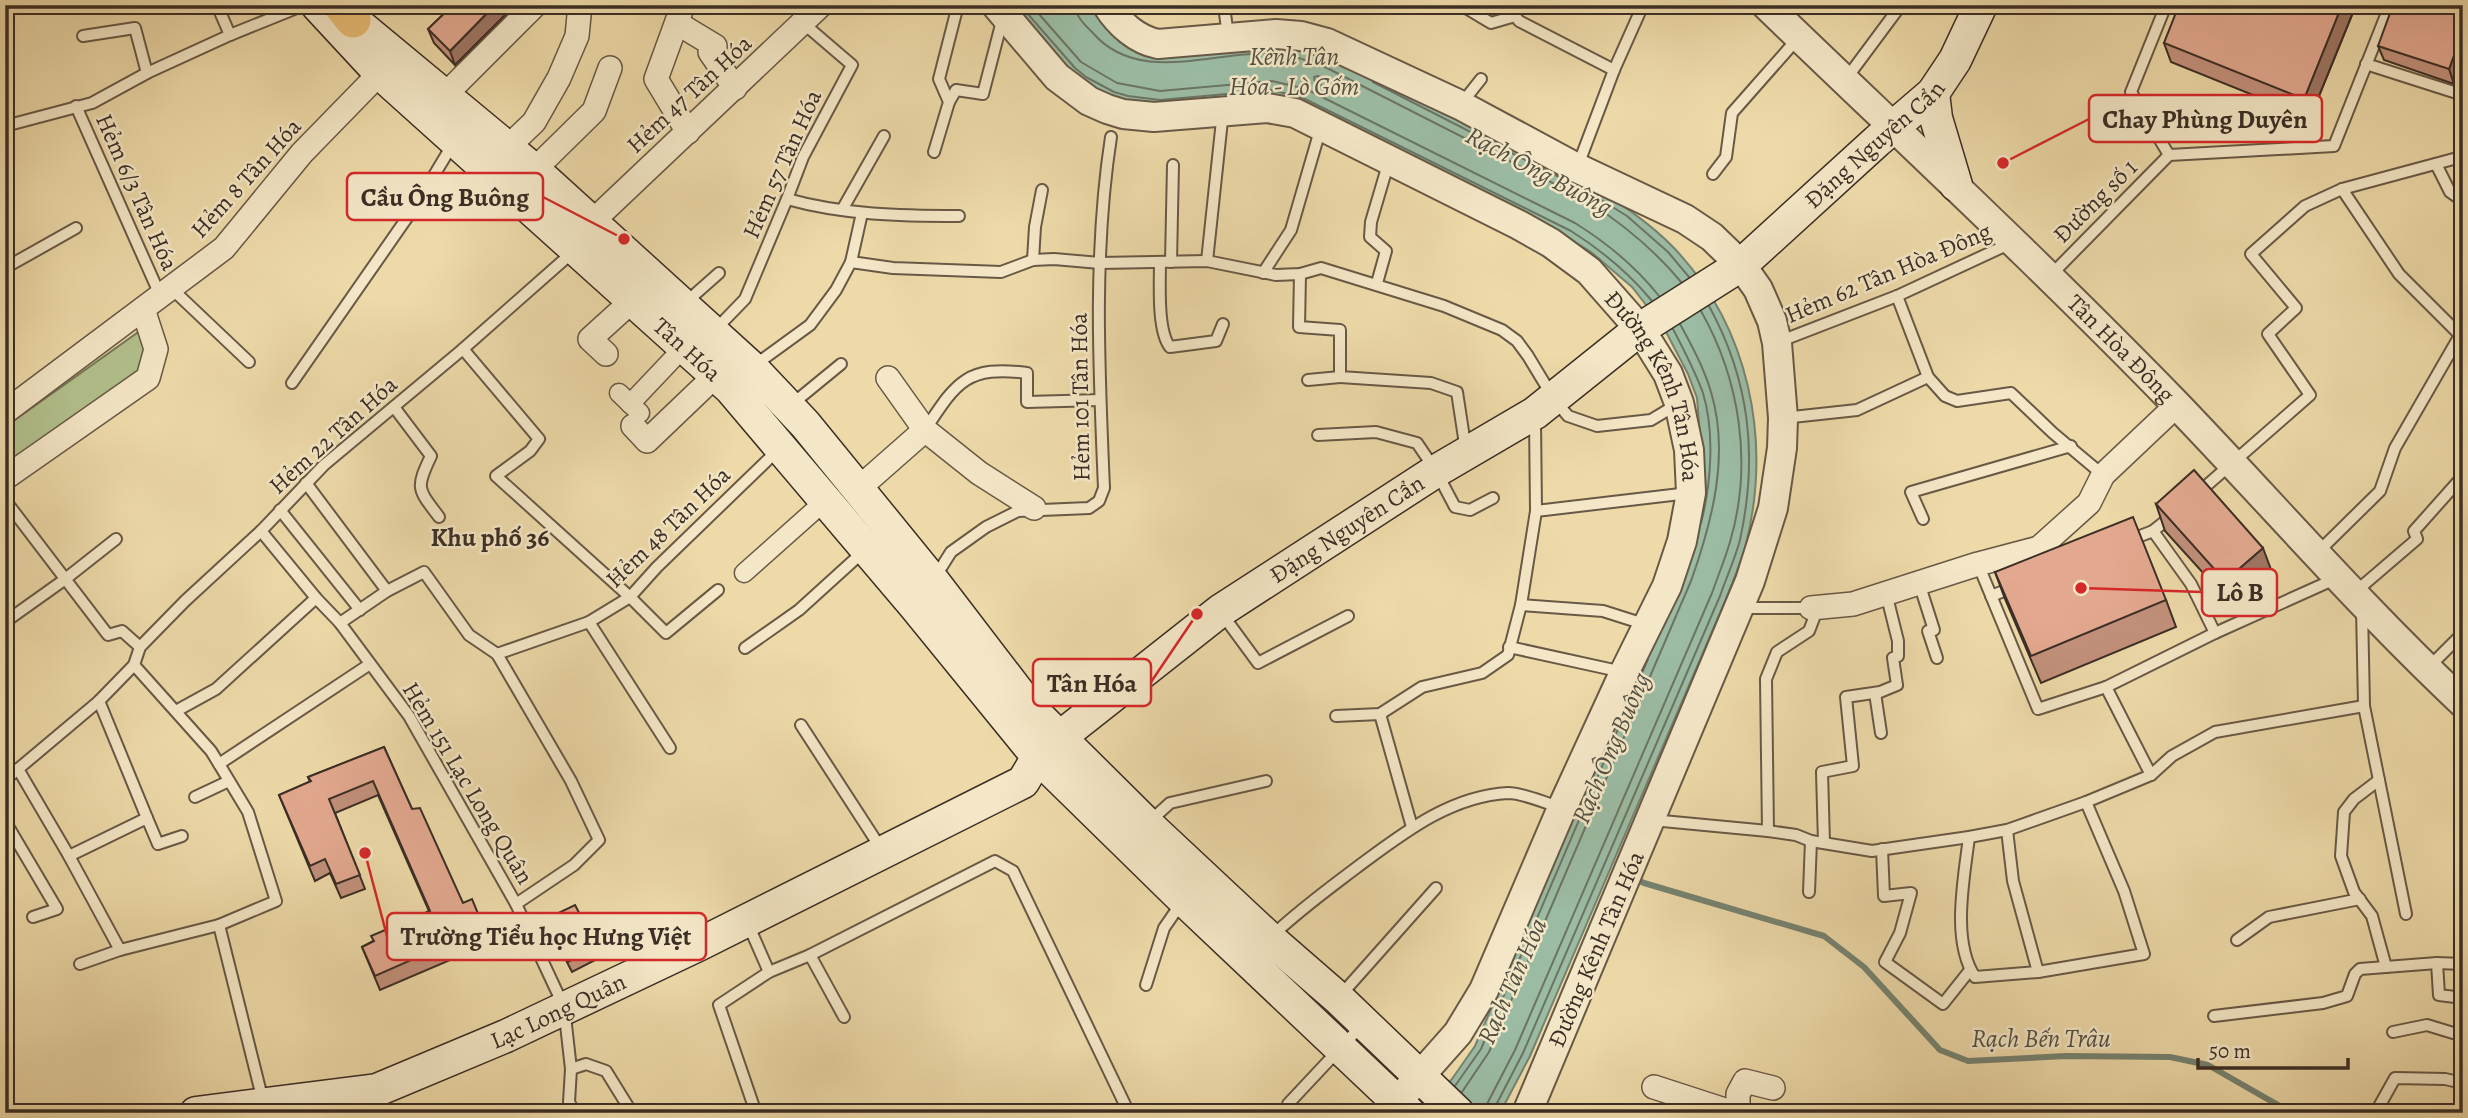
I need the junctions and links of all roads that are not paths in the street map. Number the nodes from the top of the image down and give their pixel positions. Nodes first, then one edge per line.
1 (217, 5) edge
2 (304, 5) edge
3 (317, 5) edge
4 (535, 5) edge
5 (580, 5) edge
6 (821, 5) edge
7 (958, 5) edge
8 (1107, 5) edge
9 (1461, 5) edge
10 (1643, 5) edge
11 (1901, 5) edge
12 (1981, 5) edge
13 (2166, 5) edge
14 (2390, 5) edge
15 (1224, 6) edge
16 (1777, 9) edge
17 (348, 10) edge
18 (1000, 10) edge
19 (680, 14) edge
20 (803, 23) junction
21 (230, 34) junction
22 (83, 36) dead end
23 (1798, 37) junction
24 (1228, 38) junction
25 (2367, 64) junction
26 (610, 68) dead end
27 (1614, 70) junction
28 (147, 73) junction
29 (380, 73) junction
30 (1481, 79) dead end
31 (1844, 81) junction
32 (734, 88) junction
33 (1933, 93) junction
34 (2463, 95) edge
35 (444, 96) junction
36 (949, 102) junction
37 (1460, 105) junction
38 (76, 106) junction
39 (1223, 111) junction
40 (5, 126) edge
41 (1322, 126) junction
42 (1893, 127) junction
43 (688, 132) junction
44 (884, 136) dead end
45 (1111, 137) dead end
46 (455, 140) junction
47 (507, 148) junction
48 (934, 152) dead end
49 (2169, 155) junction
50 (2461, 157) edge
51 (1390, 159) junction
52 (2436, 164) junction
53 (1173, 165) dead end
54 (1577, 168) junction
55 (534, 170) junction
56 (1713, 174) dead end
57 (1956, 185) junction
58 (2342, 189) junction
59 (1042, 190) dead end
60 (787, 199) junction
61 (2463, 201) edge
62 (842, 211) junction
63 (862, 213) junction
64 (959, 216) dead end
65 (593, 222) junction
66 (76, 228) dead end
67 (2014, 242) junction
68 (576, 249) junction
69 (1033, 260) junction
70 (1207, 261) junction
71 (851, 262) junction
72 (1166, 262) junction
73 (1100, 263) junction
74 (1741, 265) junction
75 (5, 268) edge
76 (719, 273) dead end
77 (1263, 273) junction
78 (1300, 274) junction
79 (2050, 276) junction
80 (1377, 284) junction
81 (1897, 296) junction
82 (158, 297) junction
83 (633, 300) junction
84 (684, 304) junction
85 (1223, 324) dead end
86 (1640, 329) junction
87 (713, 332) junction
88 (2461, 332) edge
89 (1777, 342) junction
90 (684, 347) junction
91 (463, 349) junction
92 (606, 354) dead end
93 (249, 362) dead end
94 (841, 364) dead end
95 (736, 377) junction
96 (1340, 377) junction
97 (1928, 377) junction
98 (888, 378) dead end
99 (1308, 380) dead end
100 (292, 383) dead end
101 (1100, 400) junction
102 (1679, 403) junction
103 (2177, 405) junction
104 (1544, 406) junction
105 (394, 407) junction
106 (789, 407) junction
107 (630, 409) joint
108 (5, 412) edge
109 (1783, 418) junction
110 (925, 430) junction
111 (1318, 435) dead end
112 (2071, 446) junction
113 (781, 447) junction
114 (1466, 454) junction
115 (2232, 464) junction
116 (1436, 471) junction
117 (2103, 475) junction
118 (2463, 476) edge
119 (5, 478) edge
120 (306, 483) junction
121 (858, 489) junction
122 (1691, 493) junction
123 (2193, 497) edge
124 (1493, 498) dead end
125 (5, 500) edge
126 (826, 500) junction
127 (2183, 506) edge
128 (1034, 509) junction
129 (280, 510) junction
130 (1536, 511) junction
131 (439, 517) dead end
132 (1923, 519) dead end
133 (261, 531) junction
134 (2153, 531) junction
135 (116, 539) dead end
136 (2119, 545) edge
137 (866, 549) junction
138 (2316, 554) junction
139 (1978, 564) junction
140 (744, 573) dead end
141 (64, 580) junction
142 (933, 581) junction
143 (2026, 582) edge
144 (1919, 583) junction
145 (718, 590) dead end
146 (387, 591) junction
147 (2351, 592) junction
148 (1886, 593) junction
149 (1991, 596) junction
150 (630, 597) junction
151 (316, 598) junction
152 (1521, 605) junction
153 (1739, 608) junction
154 (1811, 608) junction
155 (360, 610) junction
156 (1220, 611) junction
157 (1348, 616) dead end
158 (5, 622) edge
159 (589, 622) junction
160 (340, 623) junction
161 (1647, 625) junction
162 (2215, 633) junction
163 (2463, 633) edge
164 (140, 647) junction
165 (1509, 647) junction
166 (745, 648) dead end
167 (497, 654) junction
168 (1937, 657) dead end
169 (370, 664) junction
170 (134, 665) junction
171 (2427, 669) junction
172 (1624, 673) junction
173 (2106, 687) junction
174 (1875, 693) junction
175 (99, 701) junction
176 (2462, 701) edge
177 (2364, 706) junction
178 (176, 711) junction
179 (1380, 714) junction
180 (1336, 716) dead end
181 (802, 725) dead end
182 (1881, 733) dead end
183 (670, 747) dead end
184 (1049, 748) junction
185 (219, 764) junction
186 (18, 769) junction
187 (2151, 775) junction
188 (5, 780) edge
189 (2379, 780) junction
190 (229, 781) junction
191 (1266, 781) dead end
192 (195, 797) dead end
193 (2086, 802) junction
194 (1562, 808) junction
195 (147, 818) junction
196 (1650, 820) junction
197 (5, 821) edge
198 (1147, 824) junction
199 (1412, 827) junction
200 (2007, 830) junction
201 (1768, 831) junction
202 (182, 836) dead end
203 (1969, 837) junction
204 (1811, 841) junction
205 (1824, 843) junction
206 (1882, 849) junction
207 (884, 852) junction
208 (69, 856) junction
209 (1436, 888) dead end
210 (1196, 890) junction
211 (1810, 892) dead end
212 (2360, 899) junction
213 (516, 904) junction
214 (2406, 914) dead end
215 (33, 918) dead end
216 (746, 921) junction
217 (219, 925) junction
218 (1270, 939) junction
219 (2237, 940) dead end
220 (120, 950) junction
221 (810, 955) junction
222 (2437, 963) junction
223 (80, 964) dead end
224 (2463, 964) edge
225 (2386, 967) junction
226 (1970, 970) junction
227 (769, 972) junction
228 (2038, 972) junction
229 (1146, 985) dead end
230 (2463, 998) edge
231 (1339, 999) junction
232 (564, 1007) junction
233 (2214, 1016) dead end
234 (844, 1017) dead end
235 (1364, 1023) junction
236 (2393, 1032) dead end
237 (2463, 1036) edge
238 (1339, 1047) junction
239 (571, 1069) junction
240 (1426, 1081) junction
241 (2463, 1083) edge
242 (1654, 1087) dead end
243 (1773, 1088) dead end
244 (1288, 1104) dead end
245 (246, 1109) edge
246 (1400, 1110) edge
247 (2376, 1112) edge
248 (196, 1113) edge
249 (575, 1113) edge
250 (632, 1113) edge
251 (756, 1113) edge
252 (1129, 1113) edge
253 (1458, 1113) edge
254 (1527, 1113) edge
255 (1736, 1113) edge

1 - 21 lane
2 - 21 lane
3 - 29 main road, Tân Hóa
4 - 35 street
5 - 47 street
6 - 20 street, Hẻm 47 Tân Hóa
7 - 36 lane
8 - 24 street, Đường Kênh Tân Hóa
9 - 27 lane
10 - 27 lane
11 - 31 lane
12 - 33 main road, Đặng Nguyên Cẩn
13 - 49 lane, Đường số 1
14 - 25 lane
15 - 24 lane
16 - 23 street, Tân Hòa Đông
17 - 35 main road, Tân Hóa
18 - 36 lane
18 - 39 street, Đường Kênh Tân Hóa
19 - 32 street
19 - 43 street
20 - 32 street, Hẻm 47 Tân Hóa
20 - 60 lane, Hẻm 57 Tân Hóa
21 - 28 lane
22 - 28 lane
23 - 31 street, Tân Hòa Đông
23 - 56 lane
24 - 37 street, Đường Kênh Tân Hóa
25 - 34 lane
25 - 49 lane
26 - 55 street
27 - 54 lane
28 - 38 lane
29 - 46 main road, Tân Hóa
29 - 82 street, Hẻm 8 Tân Hóa
30 - 37 lane
31 - 42 street, Tân Hòa Đông
32 - 43 street, Hẻm 47 Tân Hóa
33 - 42 main road, Đặng Nguyên Cẩn
33 - 57 main road
35 - 47 main road, Tân Hóa
36 - 48 lane
37 - 54 street, Đường Kênh Tân Hóa
38 - 40 lane
38 - 82 lane, Hẻm 6/3 Tân Hóa
39 - 41 street, Đường Kênh Tân Hóa
39 - 70 lane
41 - 51 street, Đường Kênh Tân Hóa
41 - 77 lane
42 - 57 street, Tân Hòa Đông
42 - 74 main road, Đặng Nguyên Cẩn
43 - 65 street, Hẻm 47 Tân Hóa
44 - 62 lane
45 - 73 lane, Hẻm 101 Tân Hóa
46 - 68 main road, Tân Hóa
46 - 100 lane
47 - 55 main road, Tân Hóa
49 - 79 lane, Đường số 1
50 - 52 lane
51 - 80 lane
51 - 86 street, Đường Kênh Tân Hóa
52 - 58 lane
52 - 61 lane
53 - 72 lane
54 - 74 street, Đường Kênh Tân Hóa
55 - 65 main road, Tân Hóa
57 - 67 street, Tân Hòa Đông
58 - 88 lane
58 - 115 lane
59 - 69 lane
60 - 62 lane
60 - 87 lane, Hẻm 57 Tân Hóa
62 - 63 lane
63 - 64 lane
63 - 71 lane
65 - 84 main road, Tân Hóa
66 - 75 lane
67 - 79 street, Tân Hòa Đông
67 - 81 lane, Hẻm 62 Tân Hòa Đông
68 - 83 main road, Tân Hóa
68 - 91 lane, Hẻm 22 Tân Hóa
69 - 71 lane
69 - 73 lane
70 - 72 lane
70 - 77 lane
71 - 95 lane
72 - 73 lane
72 - 85 lane
73 - 101 lane, Hẻm 101 Tân Hóa
74 - 86 main road, Đặng Nguyên Cẩn
74 - 89 street, Đường Kênh Tân Hóa
76 - 84 lane
77 - 78 lane
78 - 80 lane
78 - 96 lane
79 - 103 street, Tân Hòa Đông
80 - 104 lane
81 - 89 lane, Hẻm 62 Tân Hòa Đông
81 - 97 lane
82 - 93 lane
82 - 108 street, Hẻm 8 Tân Hóa
82 - 119 street
83 - 90 main road, Tân Hóa
83 - 92 street
84 - 87 main road, Tân Hóa
86 - 102 street, Đường Kênh Tân Hóa
86 - 104 main road, Đặng Nguyên Cẩn
87 - 95 main road, Tân Hóa
88 - 138 lane
89 - 109 street, Đường Kênh Tân Hóa
90 - 95 main road, Tân Hóa
90 - 107 street
91 - 105 lane, Hẻm 22 Tân Hóa
91 - 150 lane
94 - 106 lane
95 - 106 main road, Tân Hóa
95 - 107 street
95 - 113 main road, Tân Hóa
96 - 99 lane
96 - 114 lane
97 - 109 lane
97 - 112 lane
98 - 110 street
101 - 110 lane
101 - 128 lane, Hẻm 101 Tân Hóa
102 - 104 lane
102 - 122 street, Đường Kênh Tân Hóa
103 - 115 street, Tân Hòa Đông
103 - 117 street
104 - 114 main road, Đặng Nguyên Cẩn
104 - 130 lane
105 - 120 lane, Hẻm 22 Tân Hóa
105 - 131 lane
106 - 121 main road, Tân Hóa
109 - 153 street, Đường Kênh Tân Hóa
110 - 121 street
110 - 128 street
111 - 116 lane
112 - 117 lane
112 - 132 lane
113 - 126 main road, Tân Hóa
113 - 150 lane, Hẻm 48 Tân Hóa
114 - 116 main road, Đặng Nguyên Cẩn
115 - 123 lane
115 - 138 street, Tân Hòa Đông
116 - 124 lane
116 - 156 main road, Đặng Nguyên Cẩn
117 - 139 street
118 - 147 lane
120 - 129 lane, Hẻm 22 Tân Hóa
120 - 146 lane
121 - 142 main road, Tân Hóa
122 - 130 lane
122 - 161 street, Đường Kênh Tân Hóa
125 - 141 lane
126 - 137 main road, Tân Hóa
126 - 140 street
127 - 134 lane
128 - 142 lane, Hẻm 101 Tân Hóa
129 - 133 lane, Hẻm 22 Tân Hóa
129 - 155 lane
130 - 152 lane
133 - 151 lane, Hẻm 151 Lạc Long Quân
133 - 164 lane, Hẻm 22 Tân Hóa
134 - 136 lane
134 - 162 lane
135 - 141 lane
137 - 166 lane
137 - 184 main road, Tân Hóa
138 - 147 street, Tân Hòa Đông
139 - 144 street
139 - 149 lane
141 - 158 lane
141 - 164 lane
142 - 184 main road, Tân Hóa
143 - 149 lane
144 - 148 street
144 - 168 lane
145 - 150 lane
146 - 155 lane
146 - 167 lane
147 - 162 lane
147 - 171 street, Tân Hòa Đông
147 - 177 lane
148 - 154 street
148 - 174 lane
149 - 173 lane
150 - 159 lane, Hẻm 48 Tân Hóa
151 - 160 lane, Hẻm 151 Lạc Long Quân
151 - 178 lane
152 - 161 lane
152 - 165 lane
153 - 154 lane
153 - 196 street, Đường Kênh Tân Hóa
154 - 201 lane
155 - 160 lane
156 - 157 lane
156 - 184 main road, Đặng Nguyên Cẩn
159 - 167 lane, Hẻm 48 Tân Hóa
159 - 183 lane
160 - 169 lane, Hẻm 151 Lạc Long Quân
161 - 172 street, Đường Kênh Tân Hóa
162 - 173 lane
163 - 171 lane
164 - 170 lane, Hẻm 22 Tân Hóa
165 - 172 lane
165 - 179 lane
167 - 213 lane
169 - 185 lane
169 - 213 lane, Hẻm 151 Lạc Long Quân
170 - 175 lane
170 - 178 lane
171 - 176 street, Tân Hòa Đông
172 - 194 street, Đường Kênh Tân Hóa
173 - 187 lane
174 - 182 lane
174 - 205 lane
175 - 186 lane
175 - 195 lane
177 - 187 lane
177 - 189 lane
178 - 185 lane
179 - 180 lane
179 - 199 lane
181 - 207 lane
184 - 198 main road, Tân Hóa
184 - 207 main road, Lạc Long Quân
184 - 210 main road, Tân Hóa
185 - 190 lane
186 - 188 lane
186 - 208 lane
187 - 193 lane
189 - 212 lane
189 - 214 lane
190 - 192 lane
190 - 217 lane
191 - 198 lane
193 - 200 lane
193 - 228 lane
194 - 199 lane
194 - 240 street, Đường Kênh Tân Hóa
195 - 202 lane
195 - 208 lane
196 - 201 lane
196 - 254 street, Đường Kênh Tân Hóa
197 - 215 lane
198 - 210 main road, Tân Hóa
199 - 218 lane
200 - 203 lane
200 - 228 lane
201 - 204 lane
203 - 206 lane
203 - 226 lane
204 - 205 lane
204 - 211 lane
205 - 206 lane
206 - 226 lane
207 - 216 main road, Lạc Long Quân
208 - 220 lane
209 - 231 lane
210 - 218 main road, Tân Hóa
210 - 229 lane
210 - 238 main road, Tân Hóa
212 - 219 lane
212 - 225 lane
213 - 232 lane, Hẻm 151 Lạc Long Quân
216 - 227 lane
216 - 232 main road, Lạc Long Quân
217 - 220 lane
217 - 245 lane
218 - 231 main road, Tân Hóa
220 - 223 lane
221 - 227 lane
221 - 234 lane
221 - 252 lane
222 - 224 lane
222 - 225 lane
222 - 230 lane
225 - 233 lane
226 - 228 lane
227 - 251 lane
231 - 235 main road, Tân Hóa
232 - 239 lane, Hẻm 151 Lạc Long Quân
232 - 245 main road, Lạc Long Quân
235 - 238 lane
235 - 240 main road, Tân Hóa
236 - 237 lane
238 - 244 lane
238 - 246 main road, Tân Hóa
239 - 249 lane, Hẻm 151 Lạc Long Quân
239 - 250 lane
240 - 246 street, Đường Kênh Tân Hóa
240 - 253 main road, Tân Hóa
241 - 247 lane
242 - 255 street
243 - 255 street
245 - 248 main road, Lạc Long Quân

